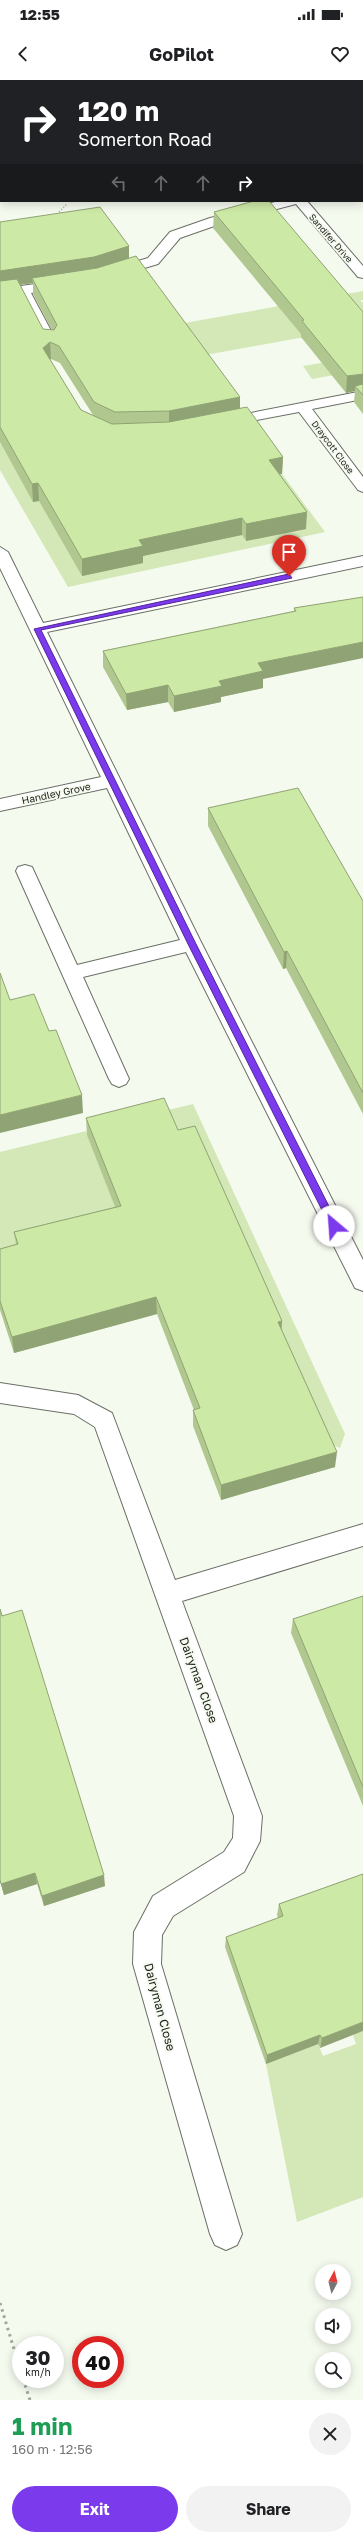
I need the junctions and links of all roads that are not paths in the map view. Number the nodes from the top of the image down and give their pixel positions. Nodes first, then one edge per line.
1 (290, 202) edge
2 (301, 202) edge
3 (363, 274) edge
4 (104, 277) edge
5 (75, 282) edge
6 (24, 290) junction
7 (0, 293) edge
8 (50, 342) edge
9 (363, 395) edge
10 (303, 406) junction
11 (214, 425) edge
12 (363, 487) edge
13 (0, 552) edge
14 (363, 561) edge
15 (37, 629) junction
16 (111, 781) junction
17 (0, 804) edge
18 (25, 870) dead end
19 (192, 944) junction
20 (71, 972) junction
21 (119, 1080) dead end
22 (363, 1282) edge
23 (0, 1393) edge
24 (363, 1535) edge
25 (167, 1594) junction
26 (226, 2234) dead end

1 - 4 street
2 - 3 street, Sandifer Drive
5 - 6 street
6 - 7 street
6 - 8 street
9 - 10 street, Draycott Close
10 - 11 street, Draycott Close
10 - 12 street, Draycott Close
13 - 15 street
14 - 15 street
15 - 16 street
16 - 17 street, Handley Grove
16 - 19 street
18 - 20 street
19 - 20 street
19 - 22 street
20 - 21 street
23 - 25 street, Dairyman Close
24 - 25 street
25 - 26 street, Dairyman Close

